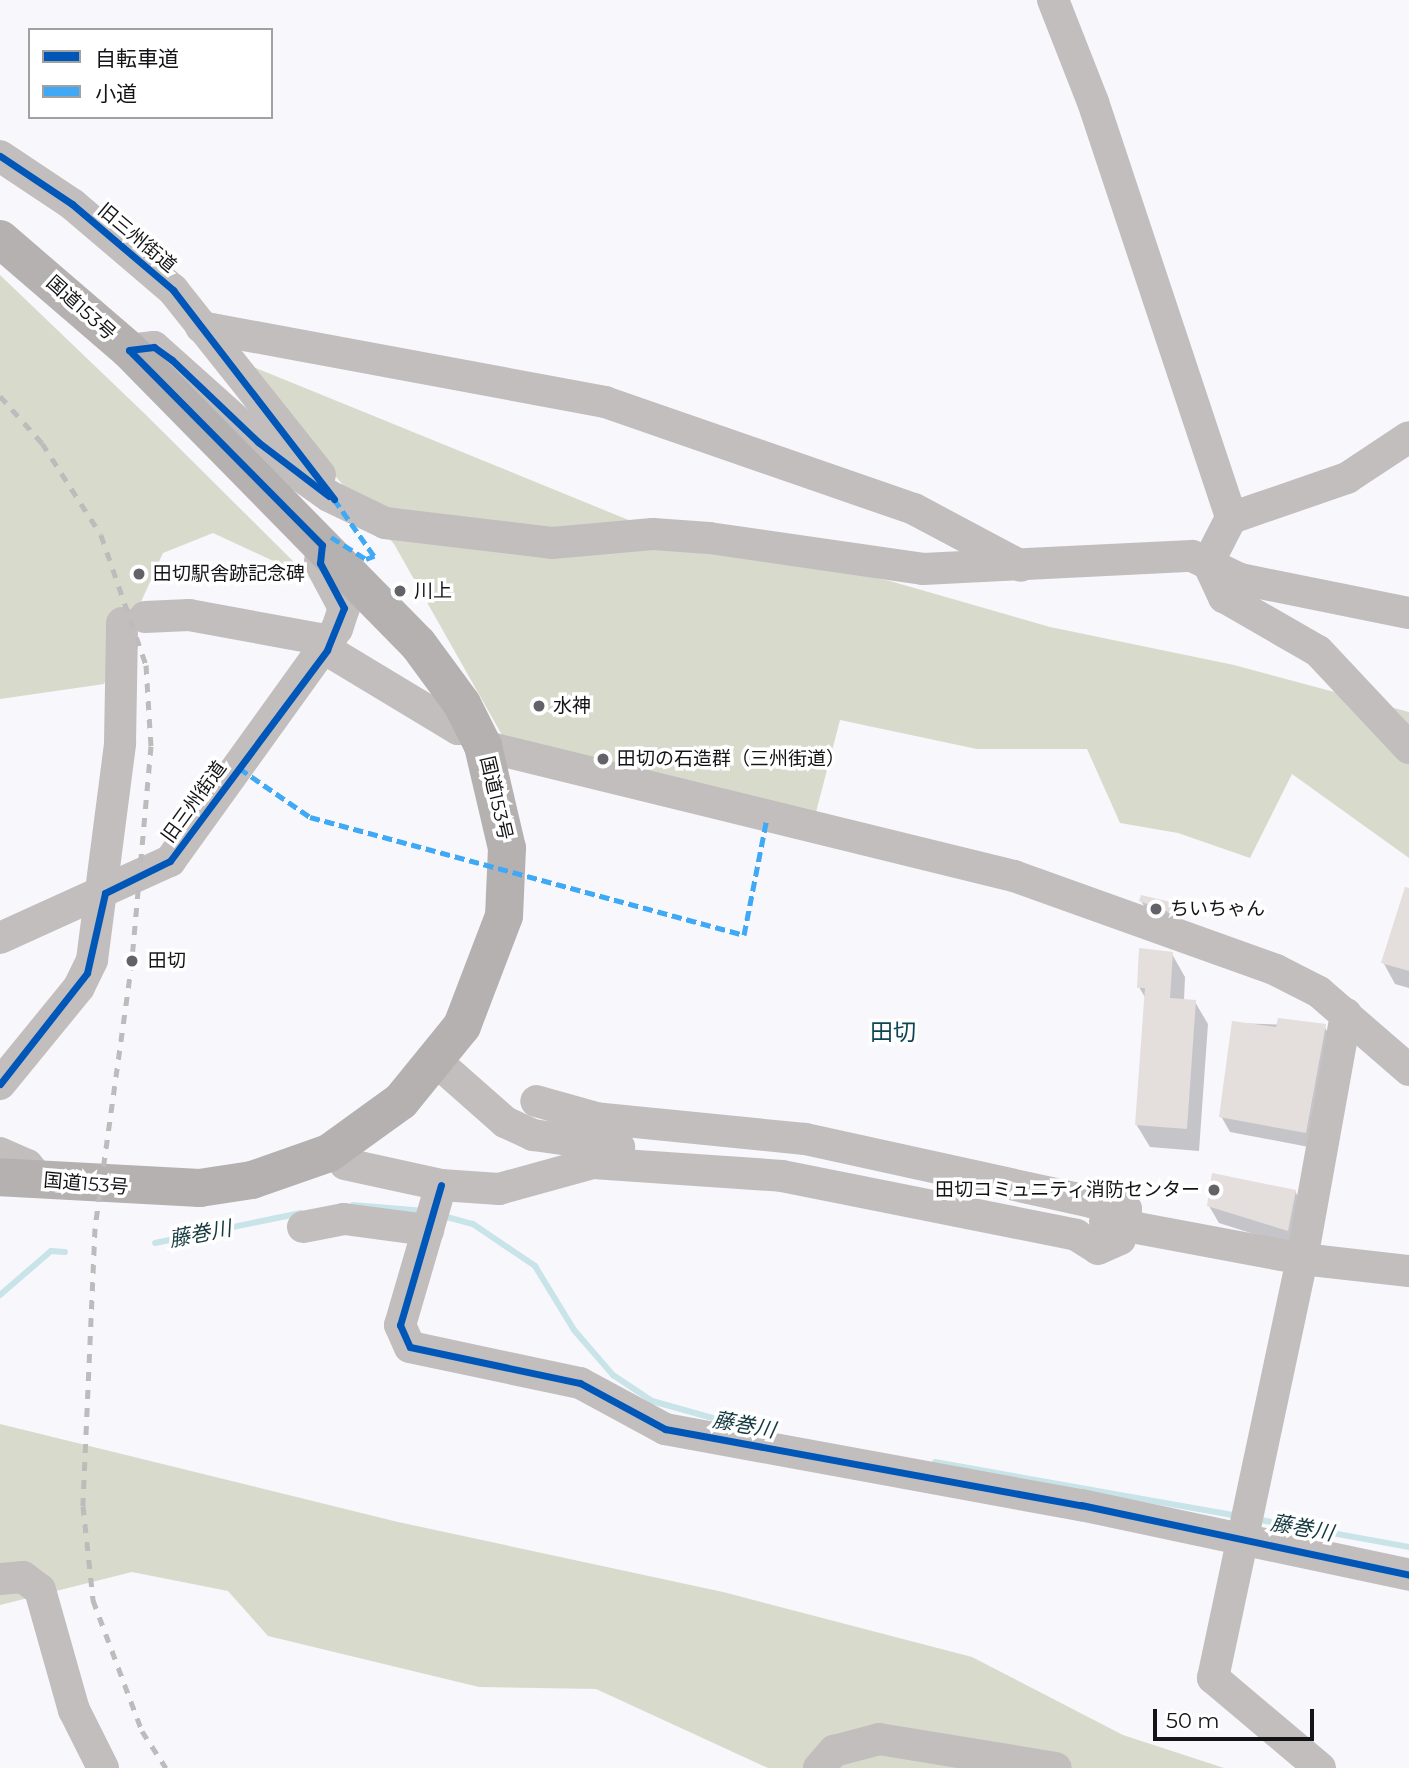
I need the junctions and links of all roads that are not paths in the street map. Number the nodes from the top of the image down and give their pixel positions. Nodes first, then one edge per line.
1 (1046, 2) edge
2 (0, 156) edge
3 (0, 239) edge
4 (201, 327) junction
5 (129, 350) junction
6 (1409, 437) edge
7 (334, 499) junction
8 (1231, 518) junction
9 (322, 545) junction
10 (1208, 563) junction
11 (1023, 567) junction
12 (1409, 613) edge
13 (329, 646) junction
14 (479, 737) junction
15 (1409, 748) edge
16 (105, 892) junction
17 (0, 938) edge
18 (1346, 1014) junction
19 (437, 1062) junction
20 (1409, 1070) edge
21 (0, 1084) edge
22 (546, 1109) dead end
23 (0, 1153) edge
24 (345, 1164) dead end
25 (0, 1177) edge
26 (40, 1180) junction
27 (434, 1210) junction
28 (1124, 1225) junction
29 (303, 1227) dead end
30 (1302, 1259) junction
31 (1409, 1271) edge
32 (1241, 1539) junction
33 (1409, 1575) edge
34 (0, 1580) edge
35 (103, 1768) edge
36 (818, 1768) edge
37 (1056, 1768) edge
38 (1320, 1768) edge

1 - 8 street
2 - 4 street, 旧三州街道
3 - 5 highway, 国道153号
4 - 7 street, 旧三州街道
4 - 11 street
5 - 7 street
5 - 9 highway, 国道153号
6 - 8 street
7 - 11 street
8 - 10 street
9 - 13 street, 旧三州街道
9 - 14 highway, 国道153号
10 - 11 street
10 - 12 street
10 - 15 street
13 - 14 street
13 - 16 street, 旧三州街道
13 - 16 street
14 - 18 street
14 - 19 highway, 国道153号
16 - 17 street, 旧三州街道
16 - 21 street
18 - 20 street
18 - 30 street
19 - 26 highway, 国道153号
19 - 28 street
22 - 28 street
23 - 26 street
24 - 27 street
25 - 26 highway, 国道153号
27 - 28 street
27 - 29 street
27 - 32 street
28 - 30 street
30 - 31 street
30 - 32 street
32 - 33 street
32 - 38 street
34 - 35 street
36 - 37 street

